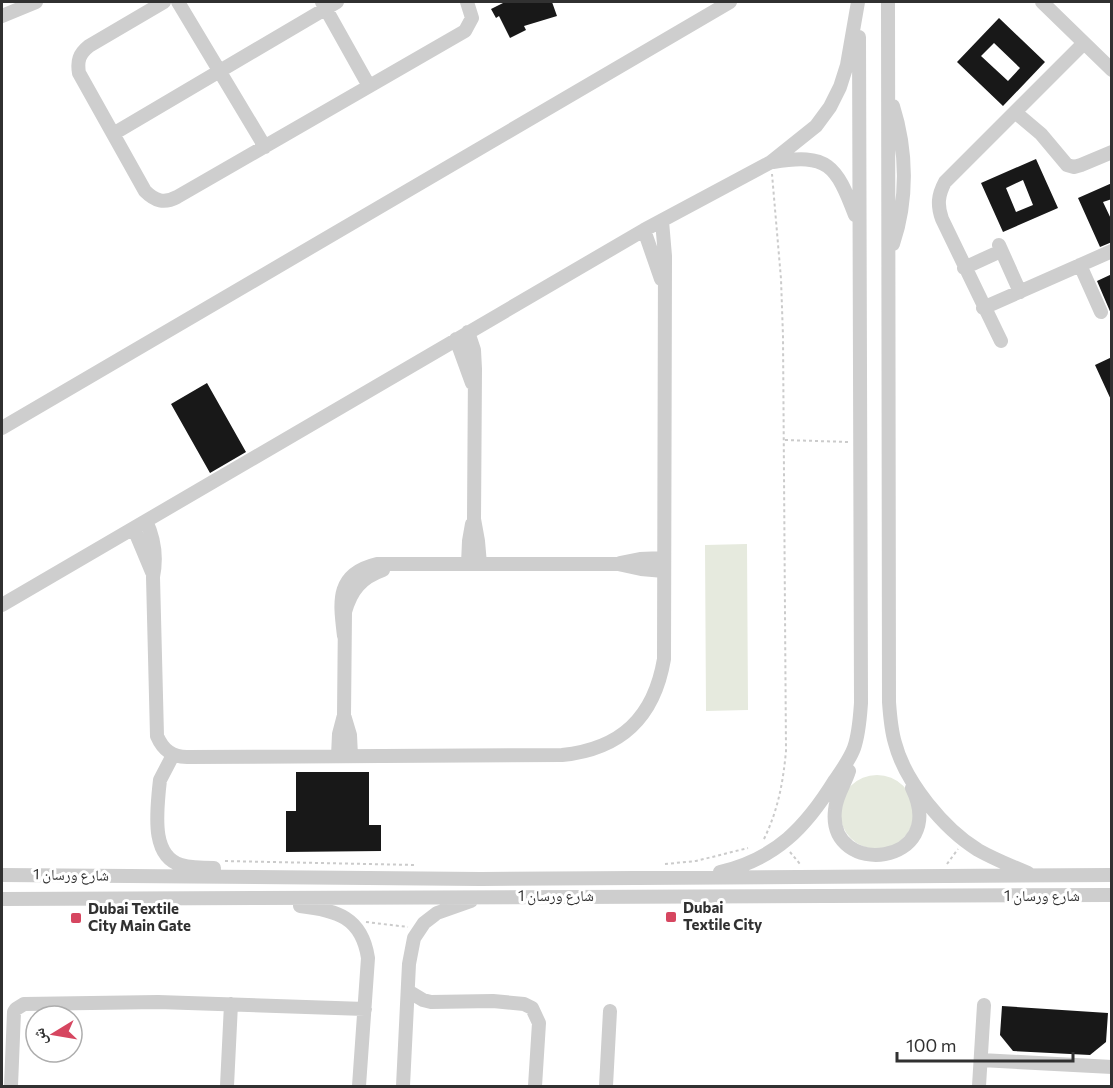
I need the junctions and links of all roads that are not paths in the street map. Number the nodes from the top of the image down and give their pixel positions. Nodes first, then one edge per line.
1 (36, 2) edge
2 (164, 2) edge
3 (178, 2) edge
4 (467, 2) edge
5 (730, 2) edge
6 (858, 2) edge
7 (888, 2) edge
8 (895, 2) edge
9 (1042, 2) edge
10 (328, 4) edge
11 (2, 16) edge
12 (888, 23) junction
13 (1084, 43) junction
14 (1112, 70) edge
15 (220, 71) junction
16 (369, 86) junction
17 (1015, 112) junction
18 (113, 134) junction
19 (265, 147) junction
20 (1112, 152) edge
21 (771, 162) junction
22 (662, 221) junction
23 (859, 225) junction
24 (644, 231) junction
25 (1112, 251) edge
26 (1080, 265) junction
27 (964, 268) junction
28 (664, 290) junction
29 (1020, 292) junction
30 (983, 308) junction
31 (1101, 312) dead end
32 (462, 335) junction
33 (1000, 341) dead end
34 (2, 428) edge
35 (146, 521) junction
36 (134, 529) junction
37 (474, 564) junction
38 (664, 564) junction
39 (153, 577) junction
40 (2, 605) edge
41 (895, 745) junction
42 (854, 748) junction
43 (173, 755) junction
44 (344, 756) junction
45 (2, 875) edge
46 (1036, 875) junction
47 (1112, 875) edge
48 (702, 876) junction
49 (248, 877) junction
50 (1112, 895) edge
51 (487, 896) junction
52 (2, 899) edge
53 (250, 900) junction
54 (408, 991) junction
55 (231, 1004) junction
56 (984, 1005) dead end
57 (365, 1009) junction
58 (8, 1010) edge
59 (610, 1011) dead end
60 (981, 1060) junction
61 (1112, 1067) edge
62 (11, 1086) edge
63 (227, 1086) edge
64 (359, 1086) edge
65 (403, 1086) edge
66 (535, 1086) edge
67 (606, 1086) edge
68 (980, 1086) edge

1 - 11 street
2 - 18 street
3 - 15 street
4 - 16 street
5 - 34 street
6 - 21 street
6 - 23 street
7 - 12 street
8 - 12 street
9 - 13 street
10 - 15 street
10 - 16 street
12 - 41 street
13 - 14 street
13 - 17 street
15 - 18 street
15 - 19 street
16 - 19 street
17 - 20 street
17 - 27 street
18 - 19 street
21 - 22 street
21 - 23 street
22 - 24 street
22 - 28 street
23 - 42 street
24 - 28 street
24 - 32 street
25 - 26 street
26 - 29 street
26 - 31 street
27 - 29 street
27 - 30 street
28 - 38 street
29 - 30 street
30 - 33 street
32 - 35 street
32 - 37 street
35 - 36 street
35 - 39 street
36 - 39 street
36 - 40 street
37 - 38 street
37 - 44 street
38 - 44 street
39 - 43 street
41 - 42 street
41 - 46 street
42 - 48 street
43 - 44 street
43 - 49 street
45 - 49 street, شارع ورسان 1
46 - 47 street, شارع ورسان 1
46 - 48 street, شارع ورسان 1
48 - 49 street, شارع ورسان 1
50 - 51 street, شارع ورسان 1
51 - 53 street, شارع ورسان 1
51 - 54 street
52 - 53 street, شارع ورسان 1
53 - 57 street
54 - 65 street
54 - 66 street
55 - 57 street
55 - 58 street
55 - 63 street
56 - 60 street
57 - 64 street
58 - 62 street
59 - 67 street
60 - 61 street
60 - 68 street

